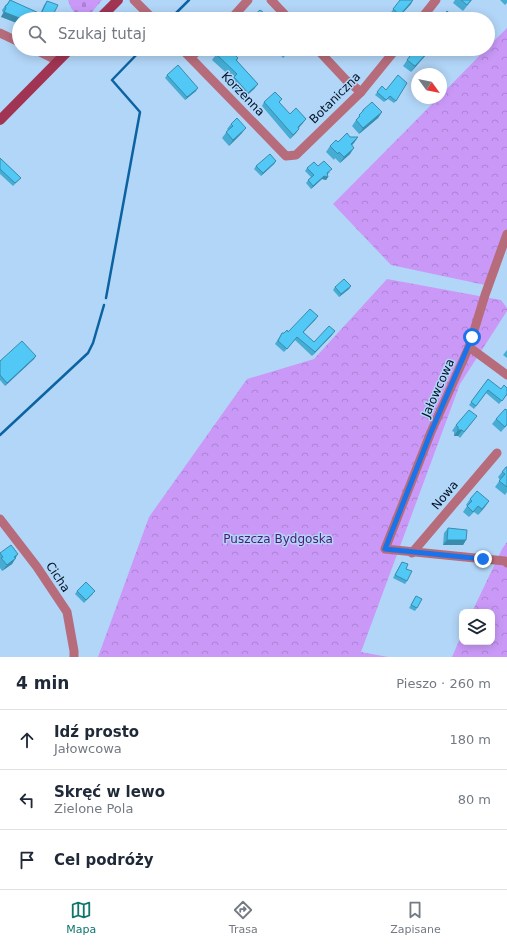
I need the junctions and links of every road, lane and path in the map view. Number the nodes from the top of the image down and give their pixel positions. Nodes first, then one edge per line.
1 (118, 0) edge
2 (134, 0) edge
3 (248, 0) edge
4 (271, 0) edge
5 (436, 0) edge
6 (106, 12) edge
7 (146, 12) edge
8 (237, 12) edge
9 (282, 12) edge
10 (427, 12) edge
11 (0, 33) edge
12 (12, 39) edge
13 (48, 56) edge
14 (63, 56) edge
15 (324, 56) edge
16 (390, 56) edge
17 (191, 57) edge
18 (58, 61) junction
19 (361, 92) junction
20 (0, 120) edge
21 (286, 156) joint
22 (507, 234) edge
23 (468, 347) junction
24 (507, 375) edge
25 (497, 453) dead end
26 (0, 519) edge
27 (412, 553) junction
28 (507, 563) edge
29 (74, 657) edge

1 - 6 street
2 - 7 street
3 - 8 street
4 - 9 street
5 - 10 street
11 - 12 street
13 - 18 street
14 - 18 street
15 - 19 street
16 - 19 street, Botaniczna
17 - 21 street, Korzenna
18 - 20 street
19 - 21 street, Botaniczna
22 - 23 street, Jałowcowa
23 - 24 street
23 - 27 street, Jałowcowa
25 - 27 street, Nowa
26 - 29 street, Cicha
27 - 28 street

